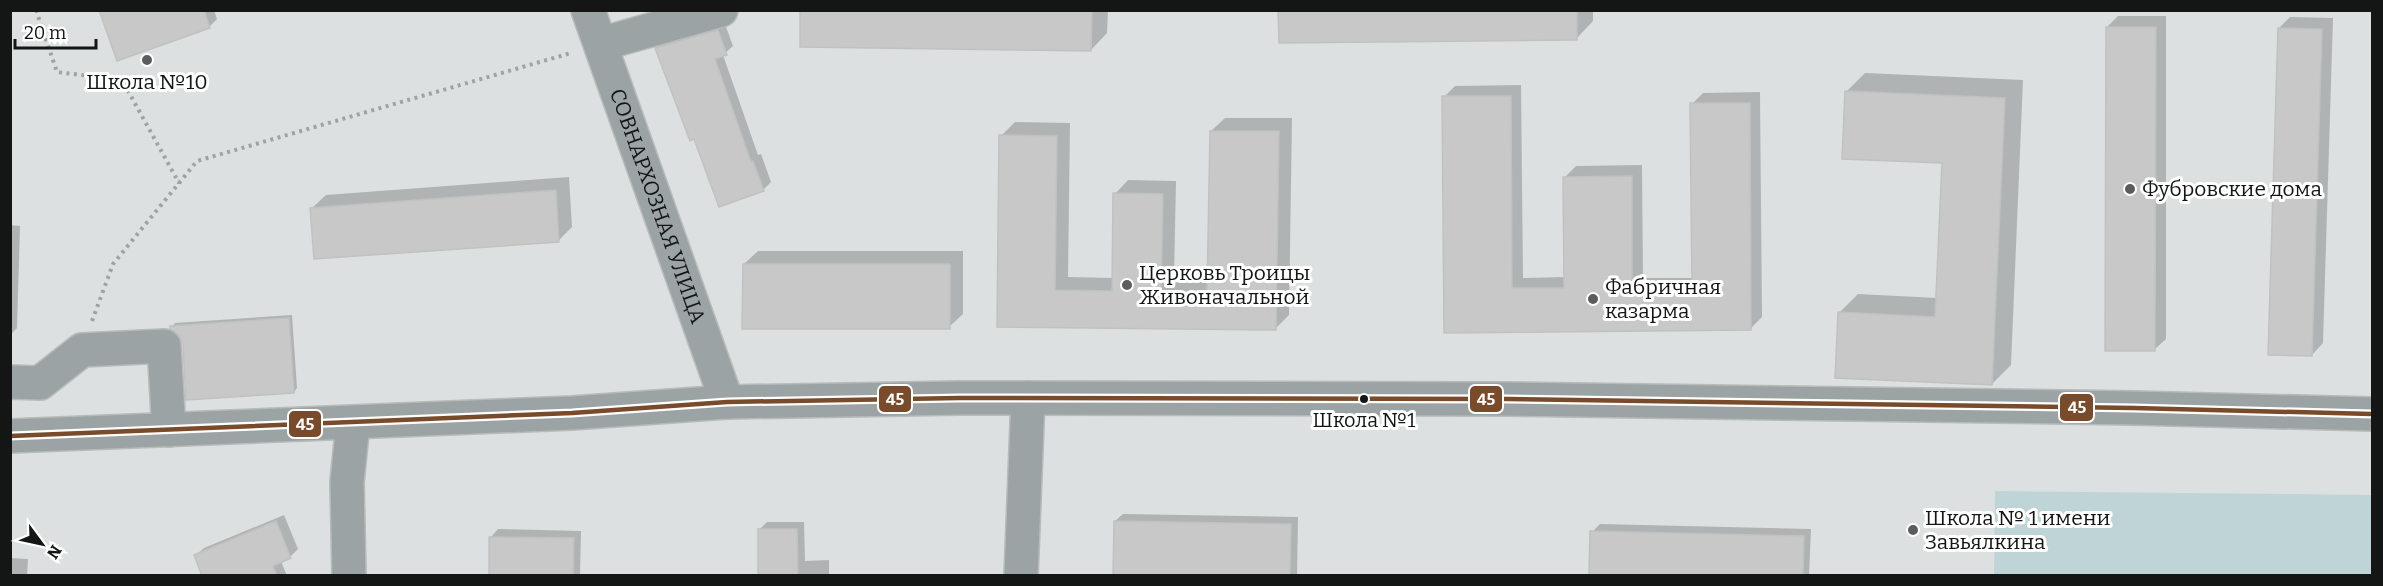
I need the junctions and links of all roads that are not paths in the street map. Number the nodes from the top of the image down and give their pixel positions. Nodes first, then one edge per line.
1 (588, 10) edge
2 (722, 10) edge
3 (601, 44) junction
4 (26, 383) edge
5 (1028, 398) junction
6 (727, 402) junction
7 (2373, 414) edge
8 (353, 423) junction
9 (169, 430) junction
10 (25, 435) edge
11 (349, 576) edge
12 (1021, 576) edge

1 - 3 street, СОВНАРХОЗНАЯ УЛИЦА
2 - 3 street
3 - 6 street, СОВНАРХОЗНАЯ УЛИЦА
4 - 9 street
4 - 10 street
5 - 6 street
5 - 7 street
5 - 12 street
6 - 8 street
8 - 9 street
8 - 11 street
9 - 10 street

